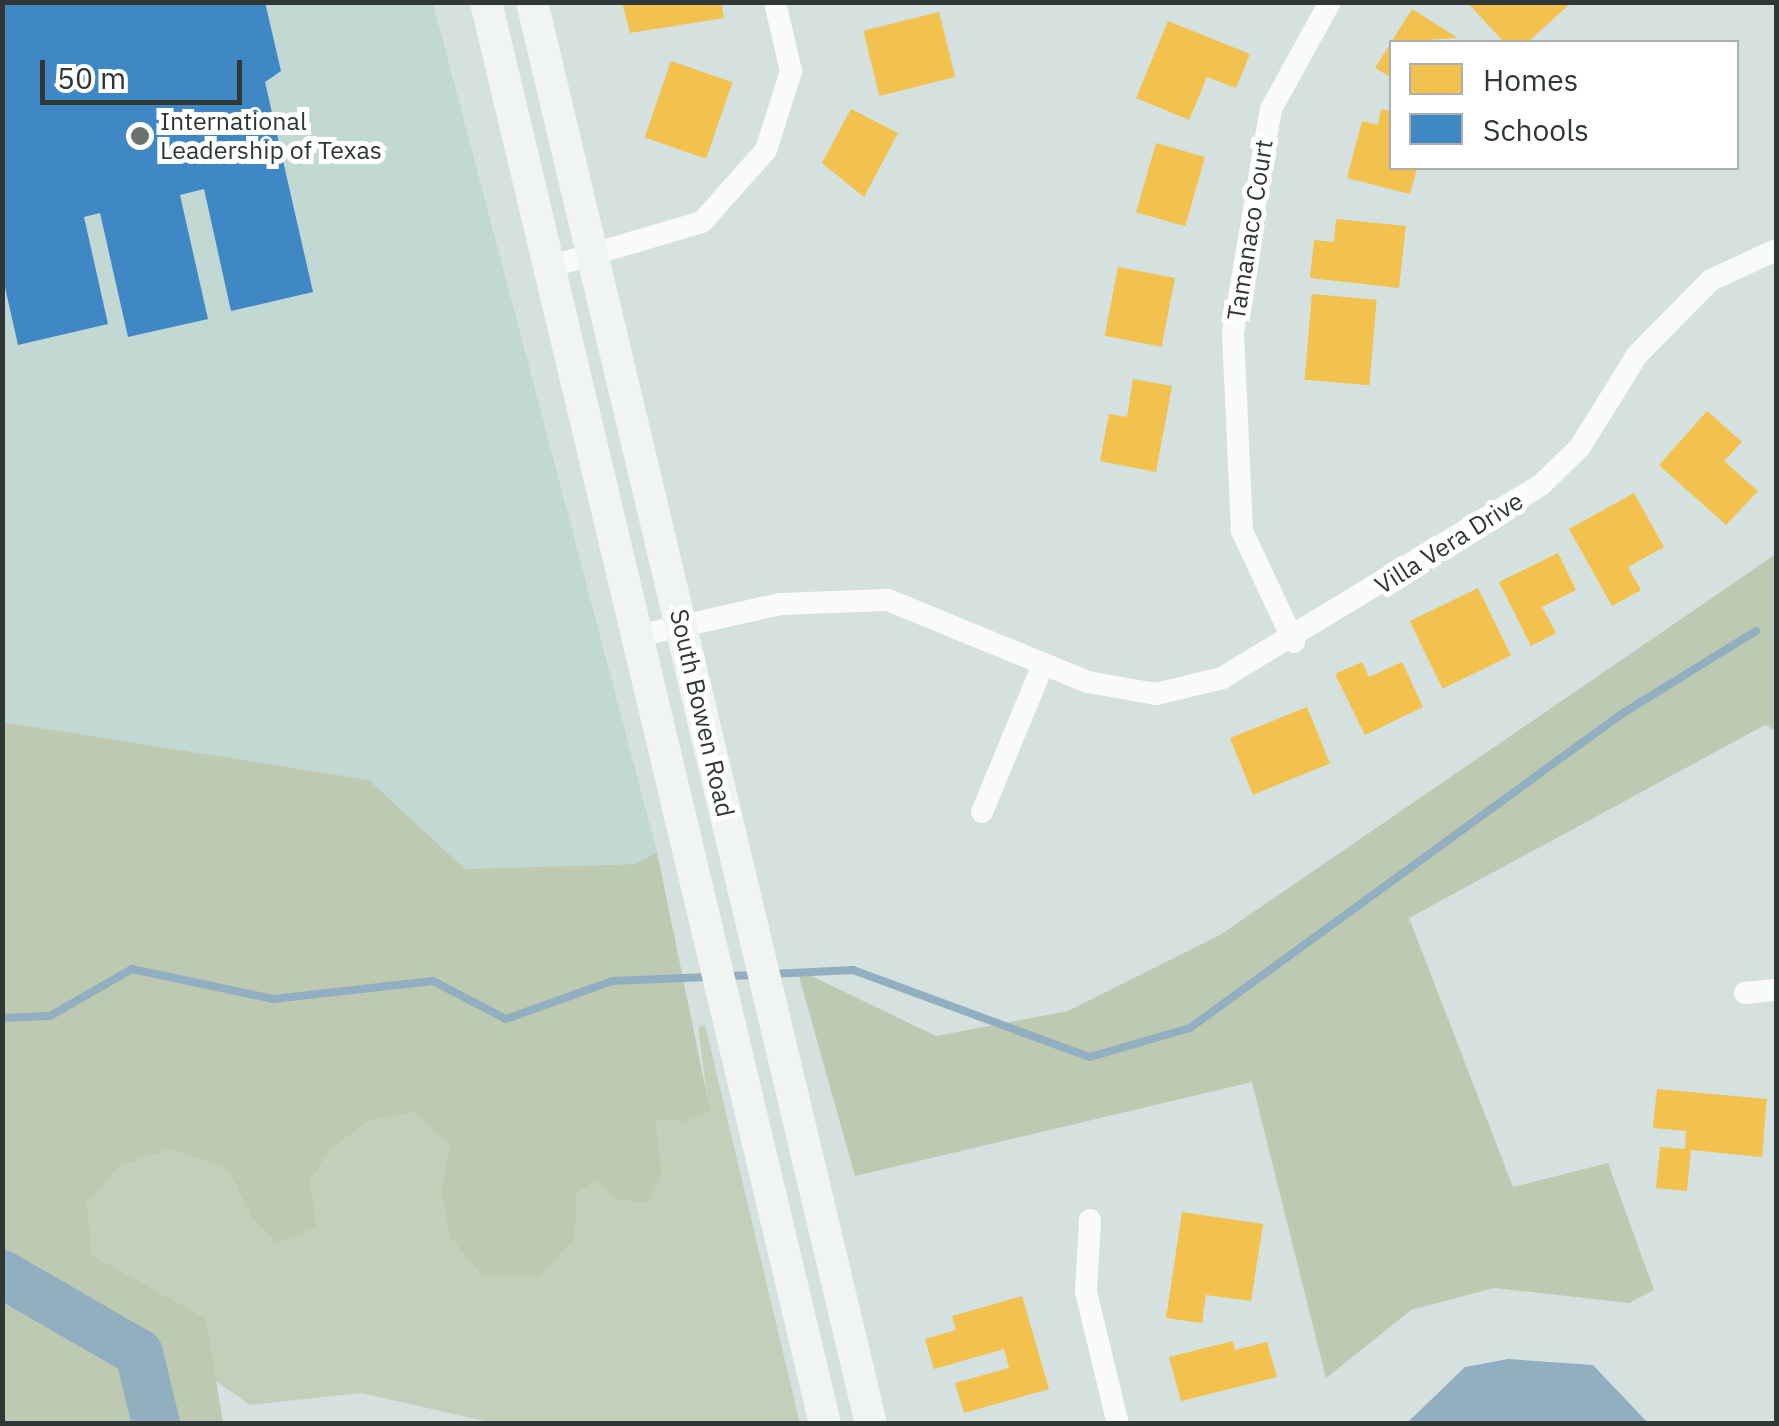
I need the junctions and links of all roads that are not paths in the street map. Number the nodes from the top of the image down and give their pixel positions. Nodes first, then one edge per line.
1 (486, 2) edge
2 (532, 2) edge
3 (774, 2) edge
4 (1330, 2) edge
5 (1776, 250) edge
6 (592, 256) junction
7 (549, 267) junction
8 (680, 625) junction
9 (637, 636) junction
10 (1294, 642) junction
11 (1043, 665) junction
12 (982, 812) dead end
13 (1776, 990) edge
14 (1745, 993) dead end
15 (1090, 1220) dead end
16 (825, 1424) edge
17 (872, 1424) edge
18 (1118, 1424) edge

1 - 7 main road, South Bowen Road
2 - 6 main road, South Bowen Road
3 - 6 street
4 - 10 street, Tamanaco Court
5 - 10 street, Villa Vera Drive
6 - 7 street
6 - 8 main road, South Bowen Road
7 - 9 main road, South Bowen Road
8 - 9 street, Villa Vera Drive
8 - 11 street, Villa Vera Drive
8 - 17 main road, South Bowen Road
9 - 16 main road, South Bowen Road
10 - 11 street, Villa Vera Drive
11 - 12 street
13 - 14 street
15 - 18 street

